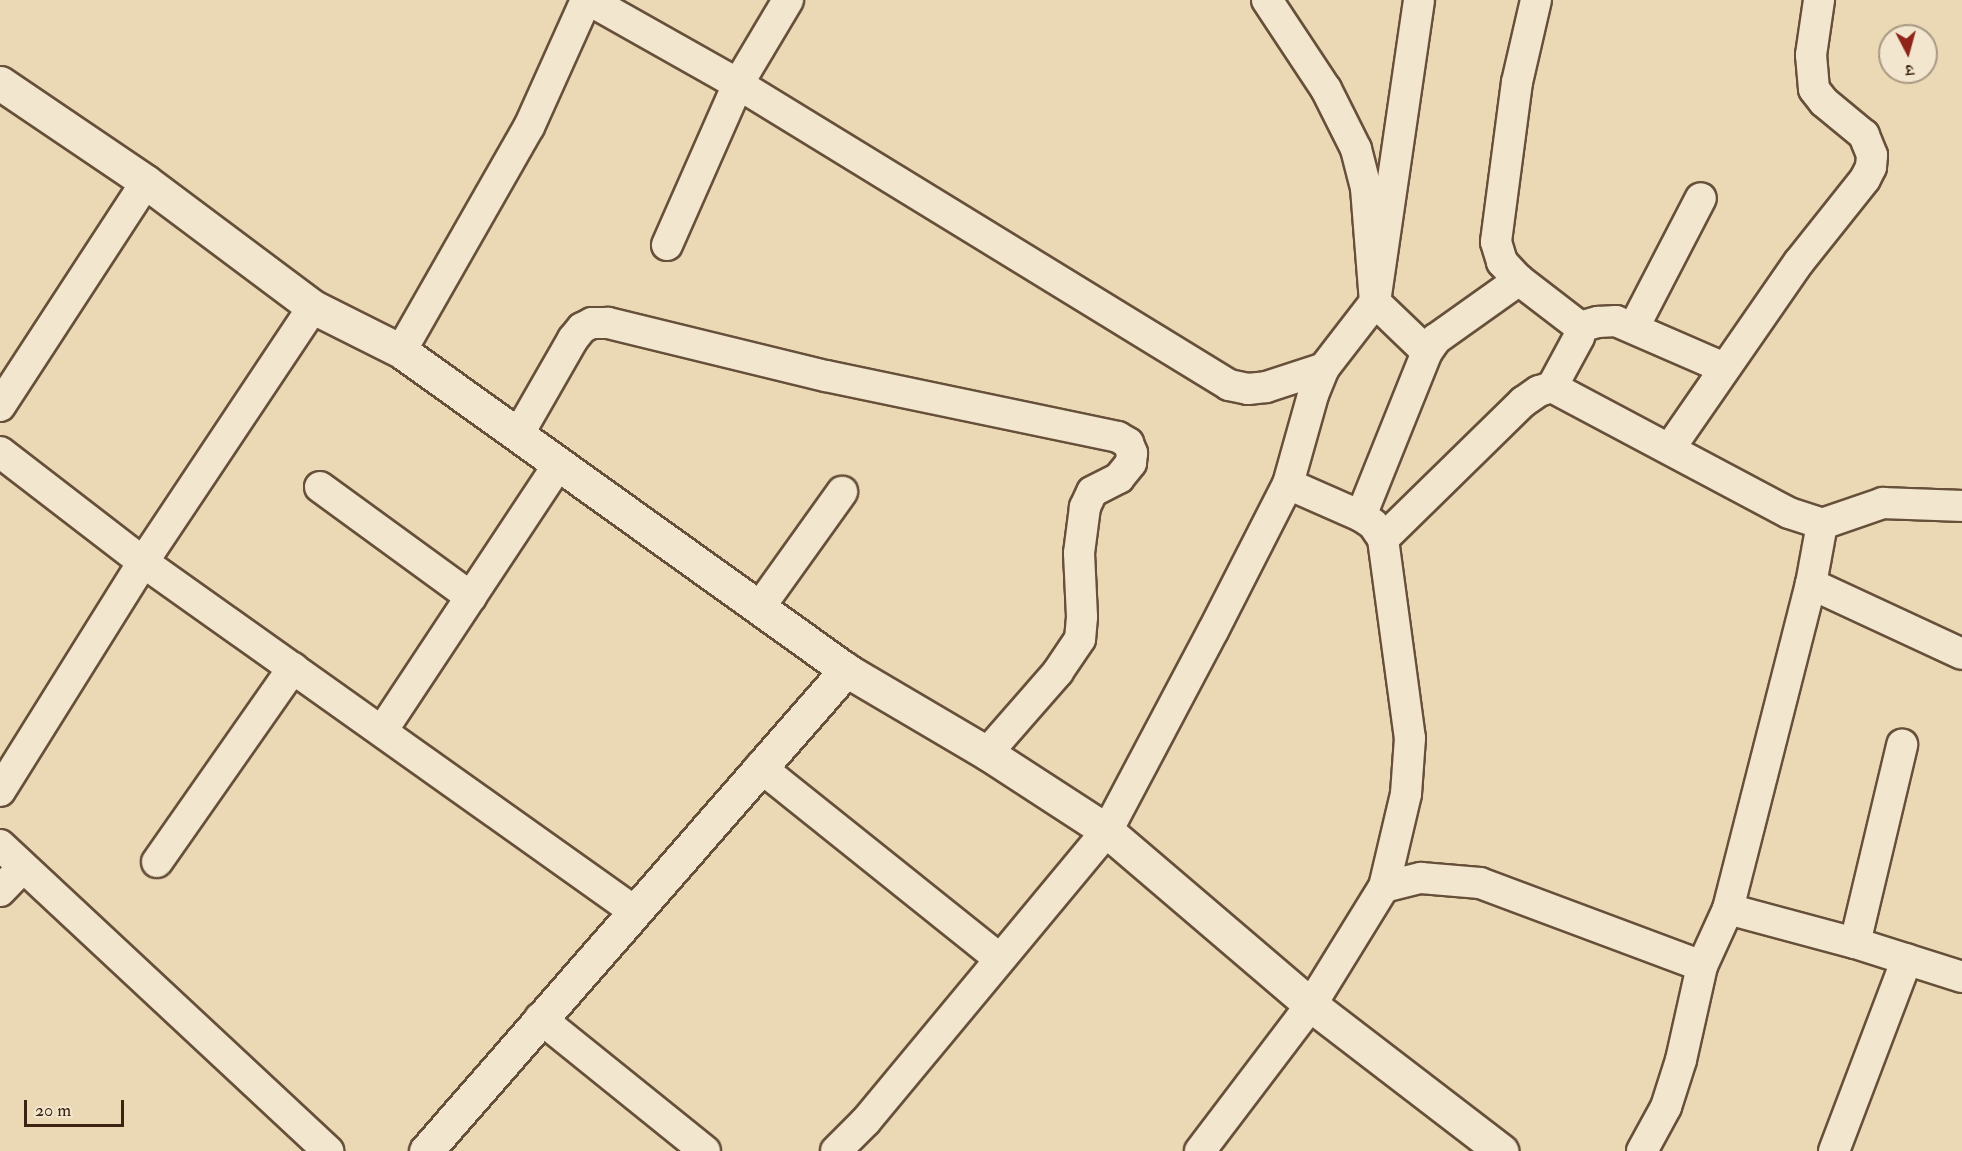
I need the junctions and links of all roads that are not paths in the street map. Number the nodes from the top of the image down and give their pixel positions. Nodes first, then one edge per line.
1 (588, 0) edge
2 (788, 0) edge
3 (1267, 0) edge
4 (1419, 0) edge
5 (1536, 0) edge
6 (1819, 0) edge
7 (0, 83) edge
8 (738, 84) junction
9 (146, 182) junction
10 (1701, 198) dead end
11 (667, 245) dead end
12 (1519, 280) junction
13 (1375, 302) junction
14 (313, 307) junction
15 (1580, 327) junction
16 (1634, 327) junction
17 (400, 351) junction
18 (1427, 352) junction
19 (1324, 368) junction
20 (1724, 368) junction
21 (1552, 387) junction
22 (0, 406) edge
23 (518, 435) junction
24 (1670, 448) junction
25 (0, 452) edge
26 (558, 465) junction
27 (1288, 484) junction
28 (320, 487) dead end
29 (842, 492) dead end
30 (1962, 506) edge
31 (1361, 516) junction
32 (1822, 524) junction
33 (1383, 539) junction
34 (143, 562) junction
35 (1811, 584) junction
36 (471, 597) junction
37 (759, 608) junction
38 (1962, 654) edge
39 (293, 668) junction
40 (846, 670) junction
41 (382, 731) junction
42 (1902, 746) dead end
43 (987, 753) junction
44 (760, 768) junction
45 (0, 791) edge
46 (1107, 831) junction
47 (0, 845) edge
48 (158, 862) dead end
49 (23, 867) junction
50 (1384, 887) junction
51 (0, 891) edge
52 (1728, 909) junction
53 (634, 911) junction
54 (1855, 943) junction
55 (1000, 959) junction
56 (1907, 959) junction
57 (1702, 966) junction
58 (1962, 977) edge
59 (1311, 1005) junction
60 (540, 1018) junction
61 (846, 1147) edge
62 (328, 1151) edge
63 (426, 1151) edge
64 (705, 1151) edge
65 (1200, 1151) edge
66 (1501, 1151) edge
67 (1641, 1151) edge
68 (1834, 1151) edge

1 - 8 street
1 - 17 street
2 - 8 street
3 - 13 street
4 - 13 street
5 - 12 street
6 - 20 street
7 - 9 street
8 - 11 street
8 - 19 street
9 - 14 street
9 - 22 street
10 - 16 street
12 - 15 street
12 - 18 street
13 - 18 street
13 - 19 street
14 - 17 street
14 - 34 street
15 - 16 street
15 - 21 street
16 - 20 street
17 - 23 street
18 - 31 street
19 - 27 street
20 - 24 street
21 - 24 street
21 - 33 street
23 - 26 street
23 - 43 street
24 - 32 street
25 - 34 street
26 - 36 street
26 - 37 street
27 - 31 street
27 - 46 street
28 - 36 street
29 - 37 street
30 - 32 street
31 - 33 street
32 - 35 street
33 - 50 street
34 - 39 street
34 - 45 street
35 - 38 street
35 - 52 street
36 - 41 street
37 - 40 street
39 - 41 street
39 - 48 street
40 - 43 street
40 - 44 street
41 - 53 street
42 - 54 street
43 - 46 street
44 - 53 street
44 - 55 street
46 - 55 street
46 - 59 street
47 - 49 street
49 - 51 street
49 - 62 street
50 - 57 street
50 - 59 street
52 - 54 street
52 - 57 street
53 - 60 street
54 - 56 street
55 - 61 street
56 - 58 street
56 - 68 street
57 - 67 street
59 - 65 street
59 - 66 street
60 - 63 street
60 - 64 street

